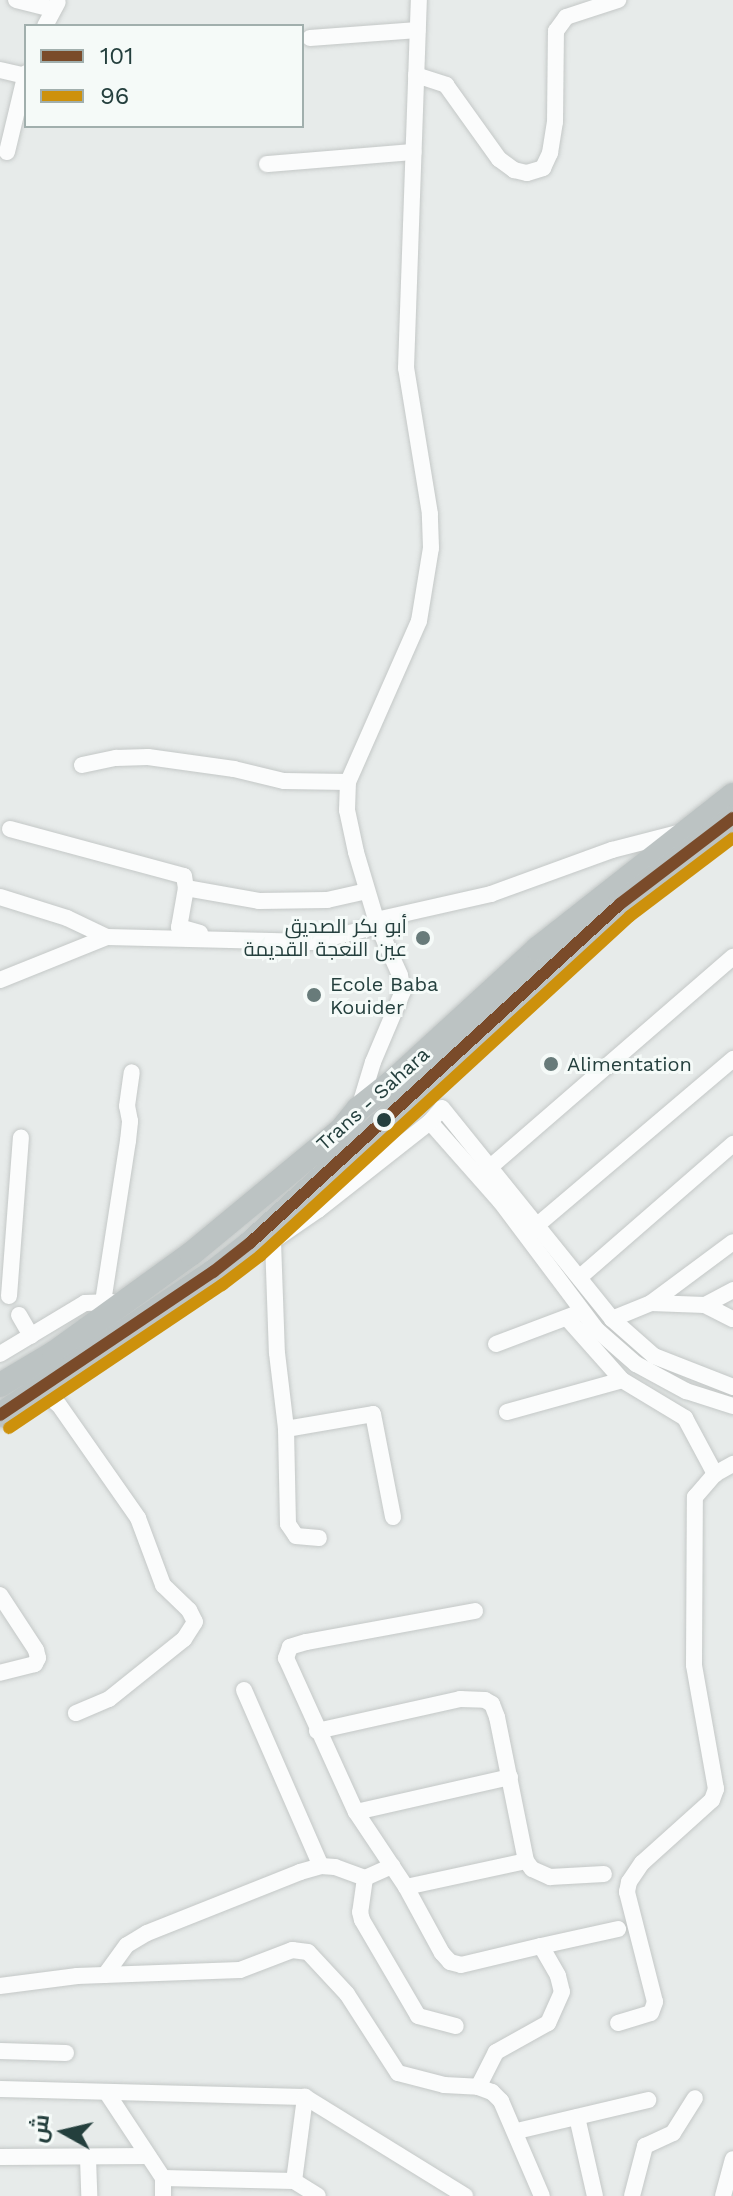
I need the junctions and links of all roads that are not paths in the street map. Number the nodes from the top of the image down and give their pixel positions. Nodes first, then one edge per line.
1 (16, 0) edge
2 (419, 0) edge
3 (618, 0) edge
4 (55, 4) edge
5 (46, 24) edge
6 (418, 30) junction
7 (310, 38) dead end
8 (0, 70) edge
9 (24, 74) edge
10 (416, 75) junction
11 (24, 81) edge
12 (414, 152) junction
13 (2, 154) edge
14 (267, 164) dead end
15 (82, 765) dead end
16 (348, 782) junction
17 (733, 795) edge
18 (733, 818) edge
19 (10, 829) dead end
20 (683, 832) junction
21 (186, 888) junction
22 (367, 891) junction
23 (0, 897) edge
24 (377, 923) junction
25 (107, 937) junction
26 (265, 942) junction
27 (733, 957) edge
28 (0, 980) edge
29 (733, 1059) edge
30 (132, 1072) dead end
31 (358, 1109) junction
32 (430, 1122) junction
33 (21, 1137) dead end
34 (733, 1144) edge
35 (488, 1169) junction
36 (535, 1227) junction
37 (262, 1242) junction
38 (733, 1242) edge
39 (580, 1277) junction
40 (733, 1290) edge
41 (9, 1296) dead end
42 (113, 1302) junction
43 (651, 1303) junction
44 (705, 1305) junction
45 (730, 1314) edge
46 (19, 1315) dead end
47 (574, 1315) junction
48 (612, 1319) junction
49 (31, 1336) junction
50 (496, 1344) dead end
51 (0, 1354) edge
52 (622, 1380) junction
53 (0, 1385) edge
54 (733, 1387) edge
55 (41, 1390) junction
56 (733, 1406) edge
57 (507, 1412) dead end
58 (0, 1415) edge
59 (286, 1429) junction
60 (733, 1464) edge
61 (715, 1474) junction
62 (393, 1517) dead end
63 (319, 1538) dead end
64 (0, 1595) edge
65 (475, 1611) dead end
66 (0, 1673) edge
67 (244, 1690) dead end
68 (76, 1713) dead end
69 (317, 1731) junction
70 (510, 1777) junction
71 (356, 1812) junction
72 (526, 1861) junction
73 (321, 1866) junction
74 (392, 1866) junction
75 (604, 1874) dead end
76 (365, 1878) junction
77 (406, 1887) junction
78 (618, 1929) dead end
79 (541, 1946) junction
80 (105, 1975) junction
81 (0, 1986) edge
82 (618, 2023) dead end
83 (456, 2026) dead end
84 (0, 2051) edge
85 (66, 2053) dead end
86 (478, 2087) junction
87 (0, 2089) edge
88 (107, 2093) junction
89 (305, 2097) junction
90 (695, 2098) dead end
91 (648, 2100) dead end
92 (577, 2117) junction
93 (517, 2131) junction
94 (148, 2156) junction
95 (0, 2157) edge
96 (88, 2158) junction
97 (733, 2159) edge
98 (163, 2178) junction
99 (294, 2181) junction
100 (89, 2196) edge
101 (163, 2196) edge
102 (318, 2196) edge
103 (465, 2196) edge
104 (542, 2196) edge
105 (595, 2196) edge
106 (632, 2196) edge
107 (723, 2196) edge

1 - 4 street
2 - 6 street
3 - 10 street
4 - 5 street
6 - 7 street
6 - 10 street
8 - 9 street
10 - 12 street
11 - 13 street
12 - 14 street
12 - 16 street
15 - 16 street
16 - 22 street
17 - 20 highway, Trans - Sahara
18 - 37 highway, Trans - Sahara
19 - 21 street
20 - 24 street
20 - 31 highway, Trans - Sahara
21 - 22 street
21 - 26 street
22 - 24 street
23 - 25 street
24 - 26 street
24 - 31 street
25 - 26 street
25 - 28 street
27 - 35 street
29 - 36 street
30 - 42 street
31 - 42 highway, Trans - Sahara
32 - 35 street
32 - 37 street
32 - 47 street
33 - 41 street
34 - 39 street
35 - 36 street
36 - 39 street
37 - 55 highway, Trans - Sahara
37 - 59 street
38 - 43 street
39 - 48 street
40 - 44 street
42 - 49 street
42 - 53 highway, Trans - Sahara
43 - 44 street
43 - 48 street
44 - 45 street
46 - 49 street
47 - 50 street
47 - 52 street
47 - 56 street
48 - 54 street
49 - 51 street
52 - 57 street
52 - 61 street
55 - 58 highway, Trans - Sahara
55 - 68 street
59 - 62 street
59 - 63 street
60 - 61 street
61 - 82 street
64 - 66 street
65 - 69 street
67 - 73 street
69 - 70 street
69 - 71 street
70 - 71 street
70 - 72 street
71 - 74 street
72 - 75 street
72 - 77 street
73 - 76 street
73 - 80 street
74 - 76 street
74 - 77 street
76 - 83 street
77 - 79 street
78 - 79 street
79 - 86 street
80 - 81 street
80 - 86 street
84 - 85 street
86 - 93 street
87 - 88 street
88 - 89 street
88 - 94 street
89 - 99 street
89 - 103 street
90 - 106 street
91 - 92 street
92 - 93 street
92 - 105 street
93 - 104 street
94 - 96 street
94 - 98 street
95 - 96 street
96 - 100 street
97 - 107 street
98 - 99 street
98 - 101 street
99 - 102 street

